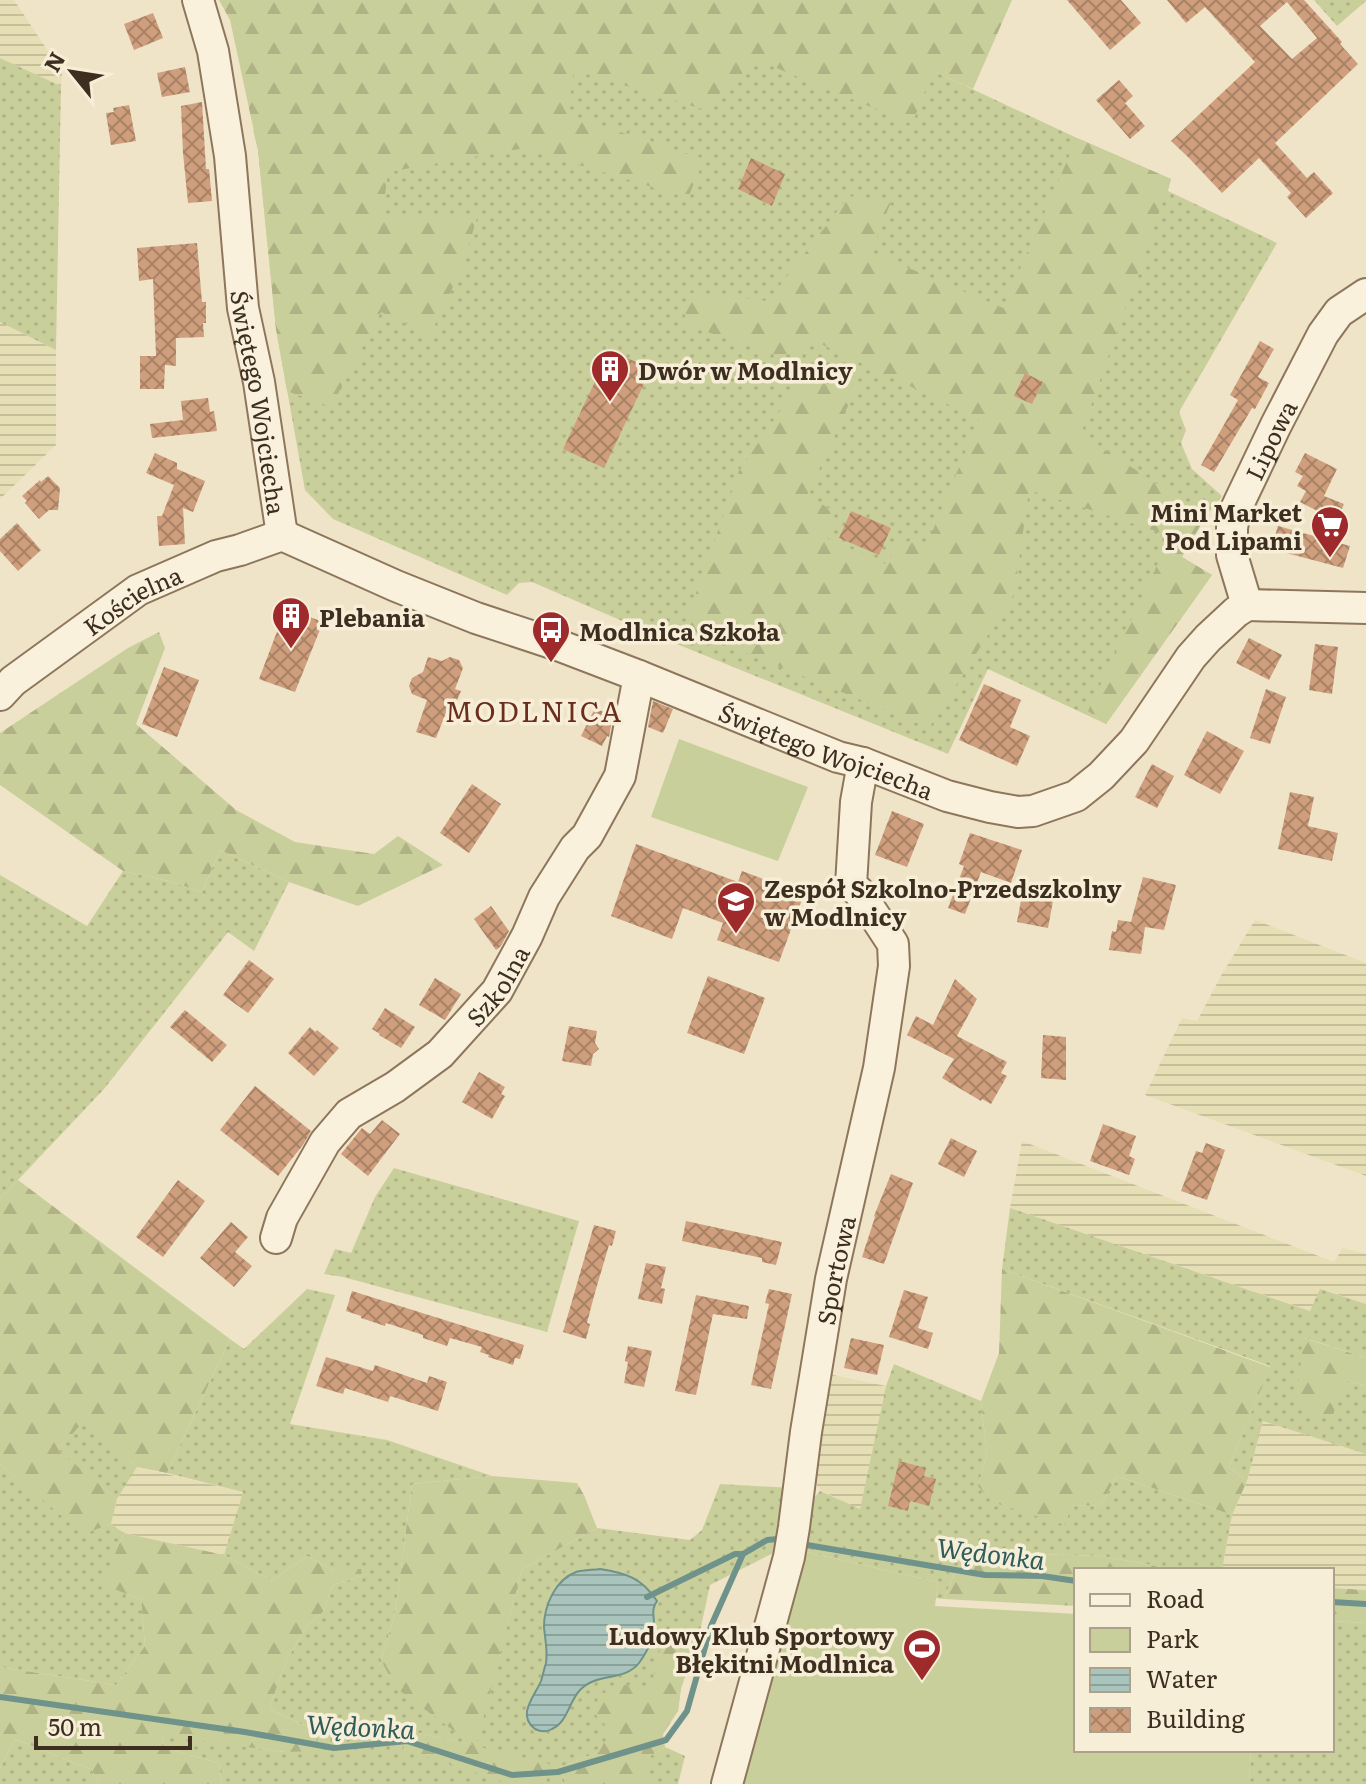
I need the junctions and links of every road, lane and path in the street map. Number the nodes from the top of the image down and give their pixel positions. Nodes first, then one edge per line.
1 (198, 0) edge
2 (1366, 294) edge
3 (282, 535) junction
4 (1247, 605) junction
5 (1366, 608) edge
6 (639, 676) junction
7 (0, 695) edge
8 (863, 763) junction
9 (276, 1238) dead end
10 (727, 1784) edge

1 - 3 street, Świętego Wojciecha
2 - 4 street, Lipowa
3 - 6 street, Świętego Wojciecha
3 - 7 street, Kościelna
4 - 5 street
4 - 8 street, Świętego Wojciecha
6 - 8 street, Świętego Wojciecha
6 - 9 street, Szkolna
8 - 10 street, Sportowa

